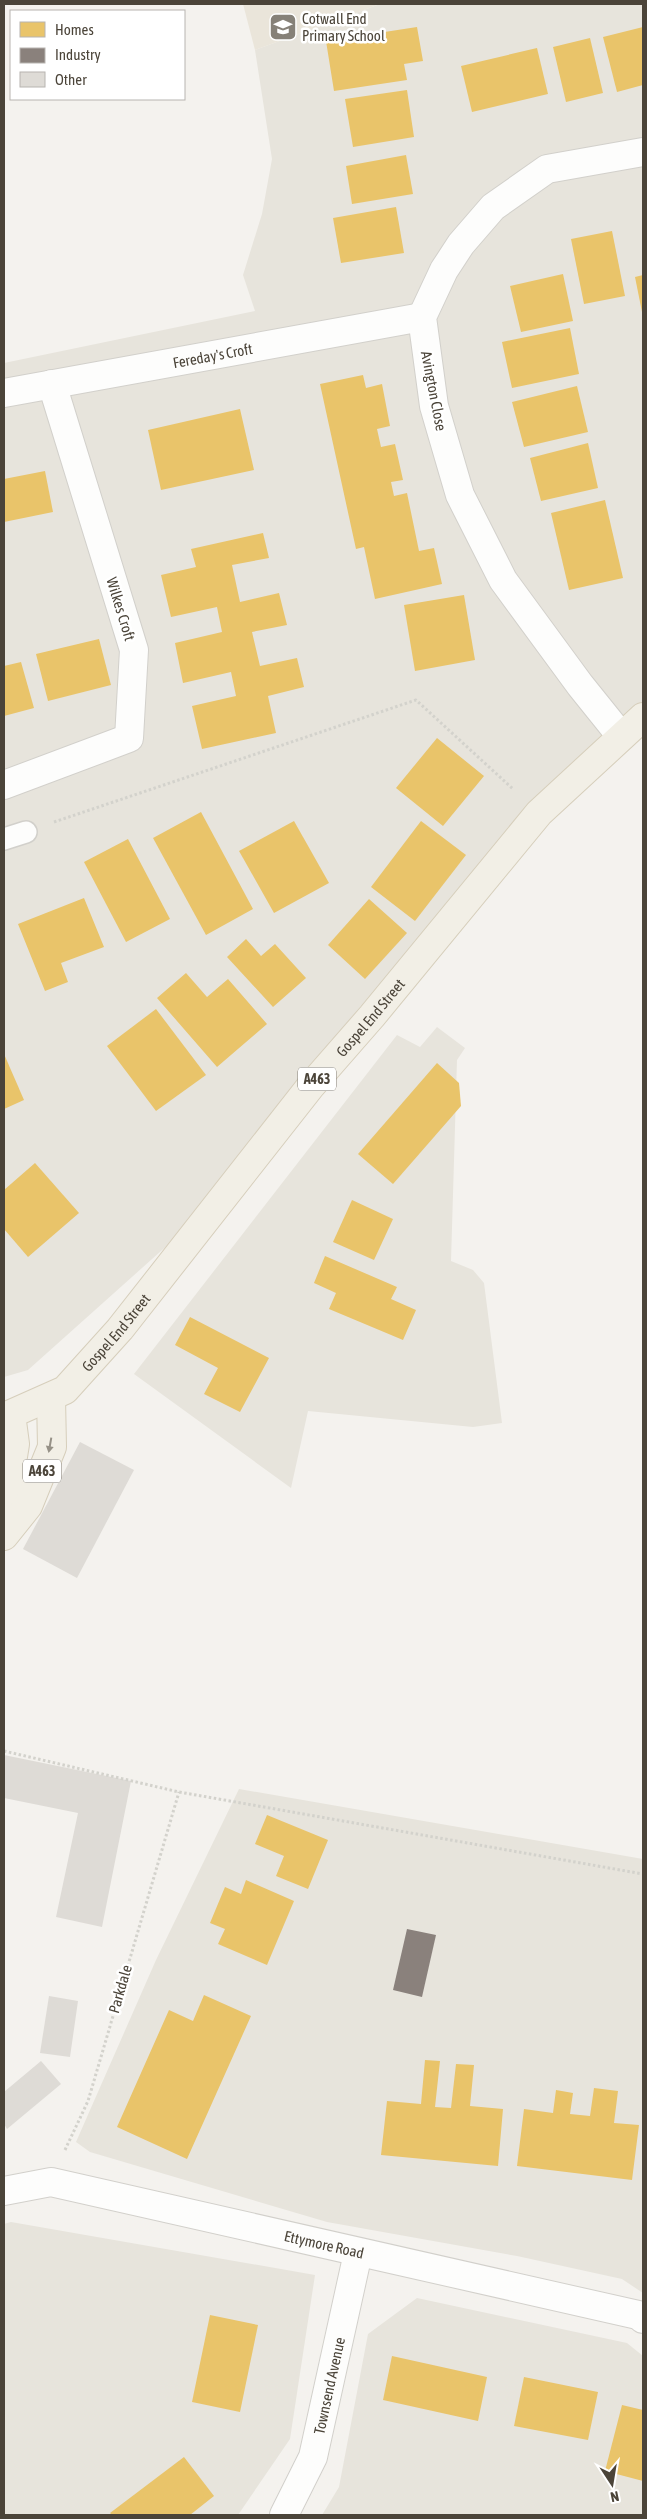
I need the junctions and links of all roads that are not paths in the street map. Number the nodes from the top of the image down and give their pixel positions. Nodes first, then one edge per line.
1 (642, 161) edge
2 (422, 317) junction
3 (52, 384) junction
4 (4, 393) edge
5 (643, 717) edge
6 (621, 736) junction
7 (4, 785) edge
8 (26, 832) road end
9 (4, 839) edge
10 (51, 1397) junction
11 (4, 1512) edge
12 (4, 1536) edge
13 (7, 2183) edge
14 (358, 2253) junction
15 (643, 2319) edge
16 (284, 2515) edge

1 - 2 street
2 - 3 street, Fereday's Croft
2 - 6 street, Avington Close
3 - 4 street, Fereday's Croft
3 - 7 street, Wilkes Croft
5 - 6 main road, Gospel End Street / A463
6 - 10 main road, Gospel End Street / A463
8 - 9 lane
10 - 11 main road, Gospel End Street / A463
10 -> 12 main road, A463
13 - 14 street, Ettymore Road
14 - 15 street, Ettymore Road
14 - 16 street, Townsend Avenue

